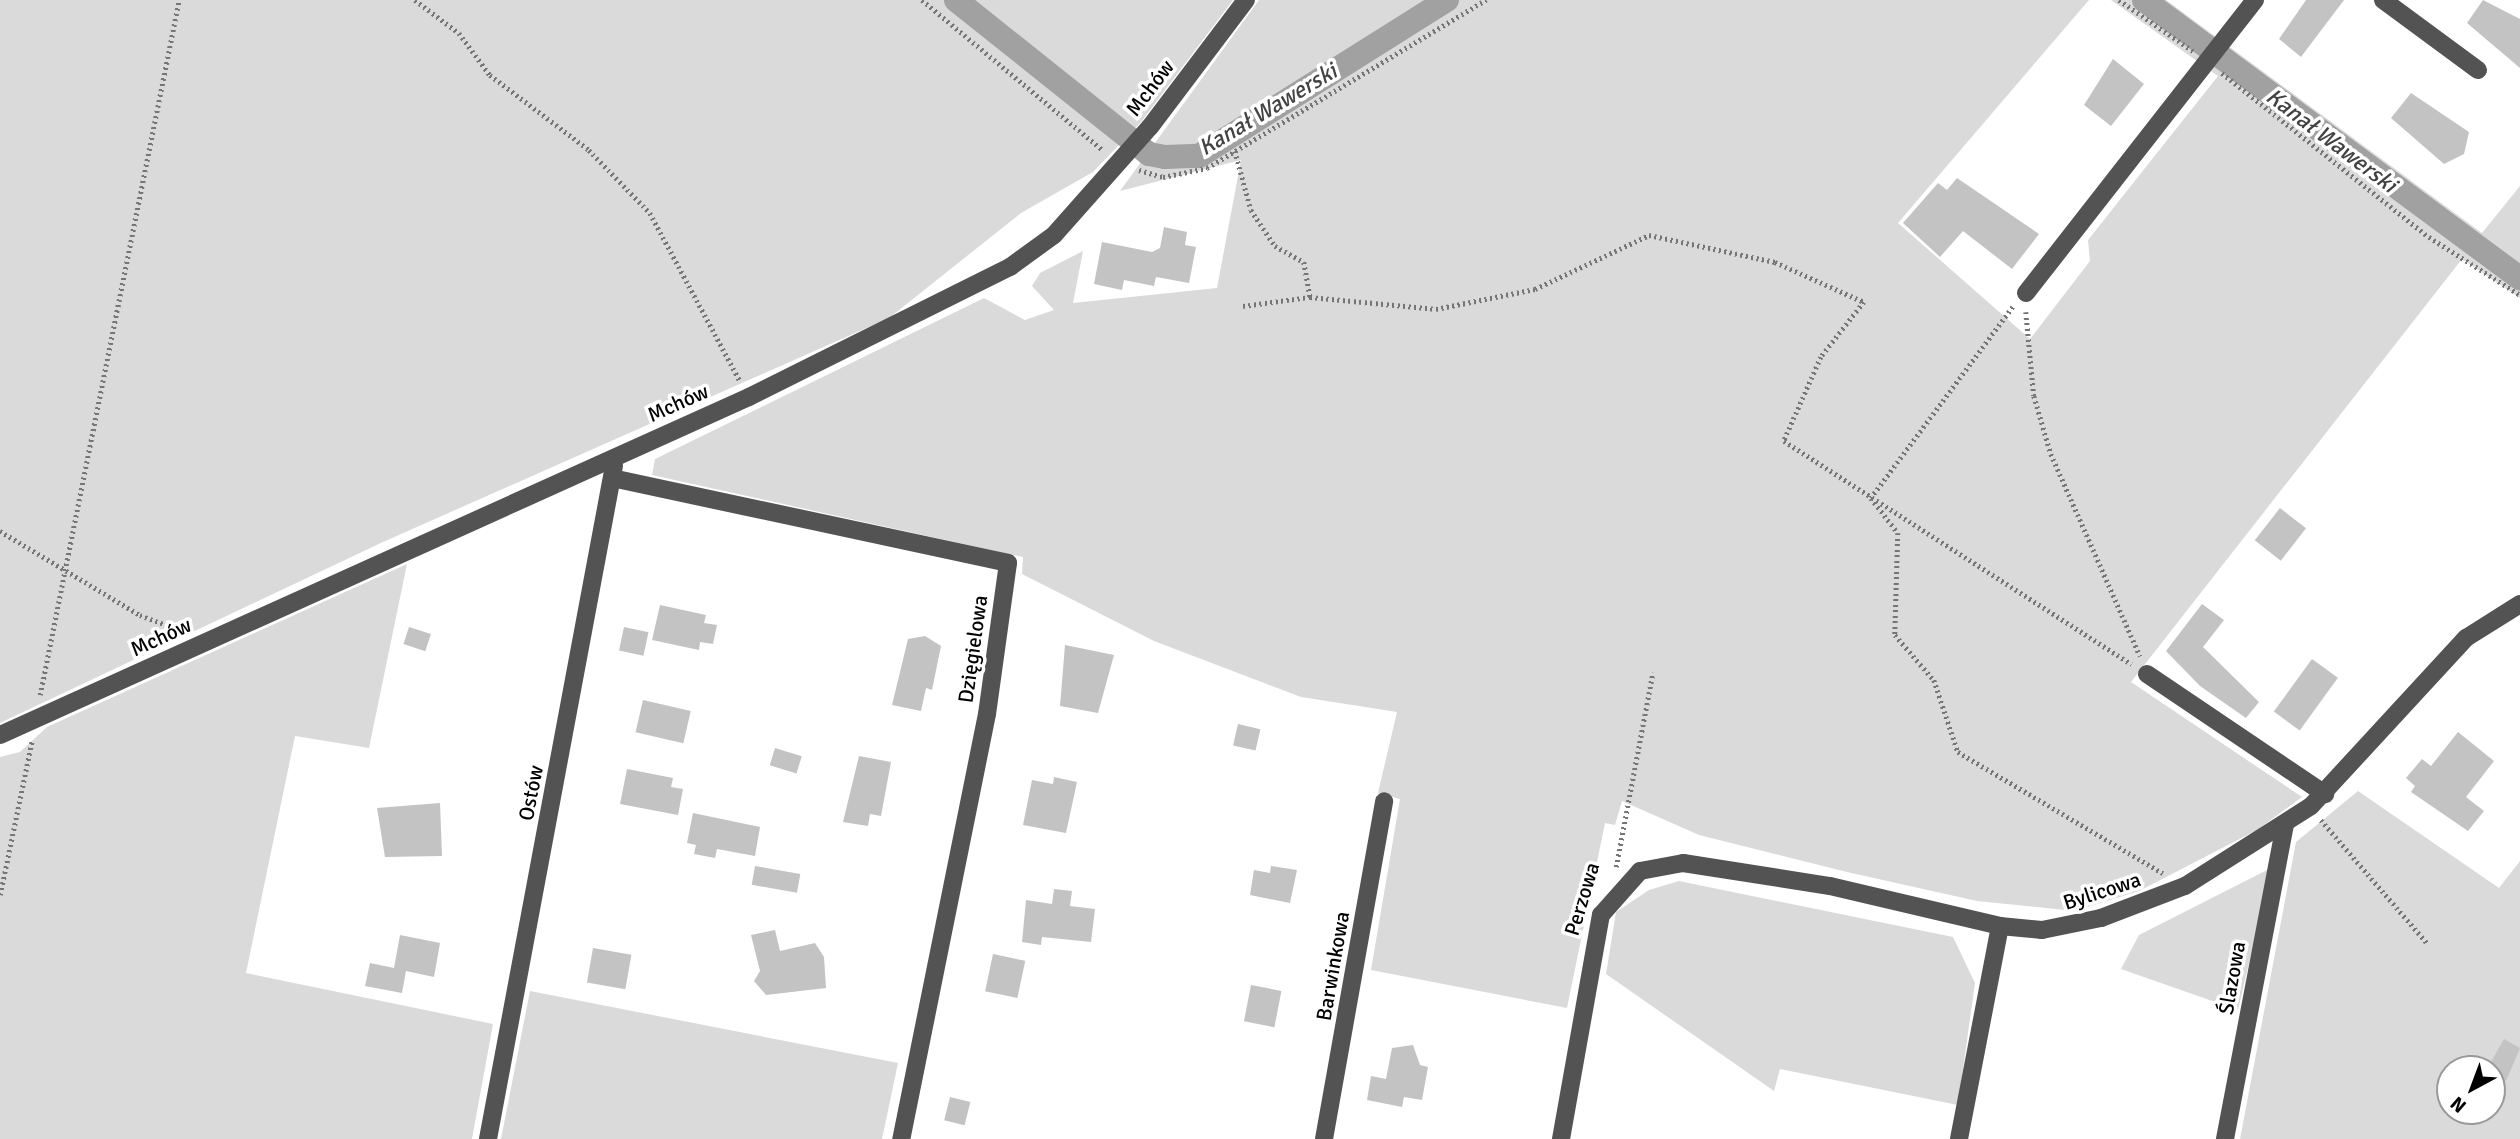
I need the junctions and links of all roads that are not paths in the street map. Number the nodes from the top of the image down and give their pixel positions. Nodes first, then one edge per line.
1 (1246, 0) edge
2 (2255, 0) edge
3 (2382, 0) edge
4 (2478, 69) dead end
5 (2026, 293) road end
6 (615, 456) junction
7 (612, 478) junction
8 (2520, 604) edge
9 (2147, 674) road end
10 (0, 735) edge
11 (2325, 794) junction
12 (1384, 801) dead end
13 (2285, 824) junction
14 (1610, 900) joint
15 (2000, 926) junction
16 (488, 1139) edge
17 (901, 1139) edge
18 (1324, 1139) edge
19 (1561, 1139) edge
20 (1959, 1139) edge
21 (2225, 1139) edge

1 - 6 street, Mchów
2 - 5 street
3 - 4 street
6 - 7 street, Ostów
6 - 10 street, Mchów
7 - 16 street, Ostów
7 - 17 street, Dzięgielowa
8 - 11 street, Bylicowa
9 - 11 street
11 - 13 street, Bylicowa
12 - 18 street, Barwinkowa
13 - 15 street, Bylicowa
13 - 21 street, Ślazowa
14 - 15 street, Bylicowa
14 - 19 street, Perzowa
15 - 20 street

